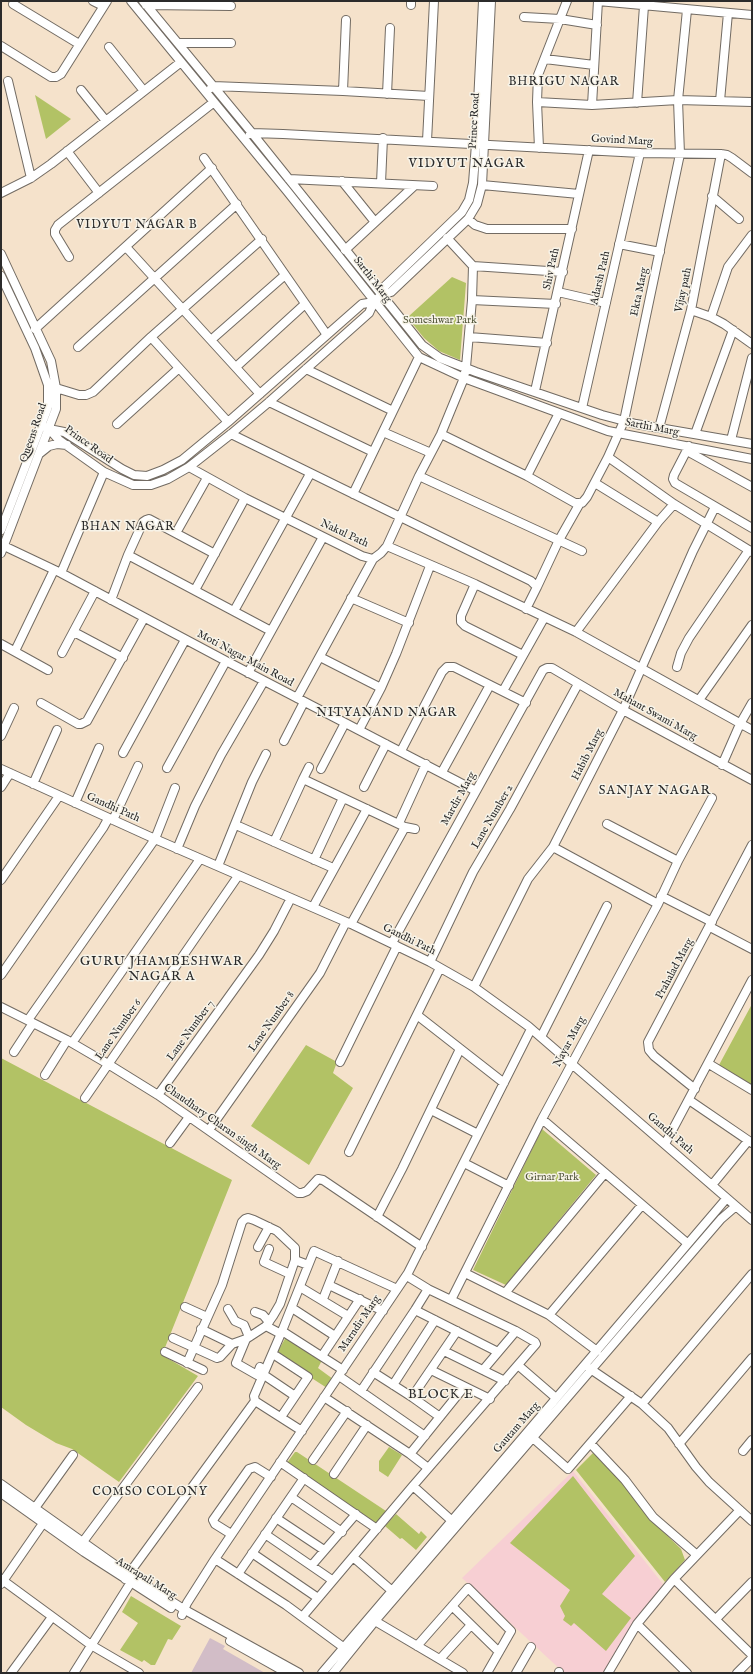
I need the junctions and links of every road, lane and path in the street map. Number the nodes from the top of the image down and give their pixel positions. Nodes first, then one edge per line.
1 (93, 1) edge
2 (131, 1) edge
3 (434, 1) edge
4 (483, 1) edge
5 (491, 1) edge
6 (567, 1) edge
7 (598, 1) edge
8 (145, 3) edge
9 (13, 4) dead end
10 (105, 4) edge
11 (230, 6) dead end
12 (644, 6) junction
13 (687, 10) junction
14 (728, 13) junction
15 (752, 15) edge
16 (524, 17) dead end
17 (560, 19) junction
18 (346, 20) dead end
19 (597, 25) junction
20 (390, 28) dead end
21 (178, 43) junction
22 (231, 43) dead end
23 (79, 44) junction
24 (1, 46) edge
25 (109, 47) dead end
26 (545, 59) junction
27 (181, 62) junction
28 (594, 65) junction
29 (8, 81) dead end
30 (213, 86) junction
31 (82, 90) dead end
32 (144, 91) junction
33 (343, 91) junction
34 (206, 92) junction
35 (387, 94) junction
36 (429, 96) junction
37 (678, 100) junction
38 (720, 101) junction
39 (214, 102) junction
40 (537, 102) junction
41 (752, 102) edge
42 (637, 103) junction
43 (592, 105) junction
44 (106, 121) junction
45 (252, 133) junction
46 (244, 138) junction
47 (383, 138) junction
48 (427, 141) junction
49 (476, 144) junction
50 (485, 145) junction
51 (539, 148) junction
52 (589, 150) junction
53 (67, 151) junction
54 (640, 153) junction
55 (680, 154) junction
56 (721, 154) junction
57 (204, 158) dead end
58 (212, 168) junction
59 (752, 173) edge
60 (31, 178) junction
61 (342, 181) junction
62 (292, 182) junction
63 (381, 184) junction
64 (482, 185) junction
65 (414, 186) junction
66 (433, 186) dead end
67 (287, 191) junction
68 (1, 193) edge
69 (99, 193) junction
70 (579, 194) junction
71 (712, 196) junction
72 (237, 204) junction
73 (468, 219) junction
74 (739, 219) dead end
75 (375, 222) junction
76 (572, 229) junction
77 (752, 235) edge
78 (447, 238) junction
79 (262, 240) junction
80 (619, 244) junction
81 (126, 246) junction
82 (345, 250) junction
83 (660, 252) junction
84 (1, 254) edge
85 (69, 257) dead end
86 (473, 266) junction
87 (562, 272) junction
88 (285, 275) junction
89 (1, 276) edge
90 (154, 278) junction
91 (558, 292) junction
92 (381, 295) junction
93 (472, 300) junction
94 (374, 302) junction
95 (606, 303) junction
96 (305, 304) junction
97 (556, 304) junction
98 (183, 309) junction
99 (691, 310) junction
100 (711, 317) junction
101 (35, 329) junction
102 (733, 330) junction
103 (327, 335) junction
104 (151, 337) junction
105 (469, 337) junction
106 (211, 340) junction
107 (751, 341) edge
108 (547, 343) junction
109 (78, 347) dead end
110 (419, 357) junction
111 (752, 358) edge
112 (236, 367) junction
113 (466, 367) junction
114 (179, 368) junction
115 (306, 368) junction
116 (464, 378) junction
117 (56, 388) junction
118 (535, 391) junction
119 (260, 394) junction
120 (269, 402) junction
121 (582, 408) junction
122 (393, 411) junction
123 (559, 413) junction
124 (54, 414) junction
125 (624, 420) junction
126 (228, 422) junction
127 (117, 424) dead end
128 (45, 427) junction
129 (659, 428) junction
130 (64, 432) junction
131 (383, 432) junction
132 (619, 433) junction
133 (231, 434) junction
134 (440, 434) junction
135 (696, 434) junction
136 (731, 440) junction
137 (751, 442) edge
138 (67, 445) junction
139 (688, 449) junction
140 (373, 452) junction
141 (430, 453) junction
142 (39, 455) junction
143 (608, 457) junction
144 (750, 459) edge
145 (189, 467) junction
146 (104, 472) junction
147 (310, 474) junction
148 (419, 476) junction
149 (527, 476) junction
150 (207, 478) junction
151 (594, 483) junction
152 (752, 487) edge
153 (353, 494) junction
154 (245, 498) junction
155 (581, 503) junction
156 (674, 504) junction
157 (715, 507) junction
158 (399, 517) junction
159 (285, 518) junction
160 (658, 522) junction
161 (706, 524) junction
162 (752, 528) edge
163 (1, 530) edge
164 (176, 533) junction
165 (323, 537) junction
166 (558, 540) junction
167 (387, 546) junction
168 (2, 549) edge
169 (582, 551) dead end
170 (751, 551) edge
171 (215, 554) junction
172 (128, 555) junction
173 (373, 559) junction
174 (430, 566) junction
175 (57, 571) junction
176 (474, 584) junction
177 (537, 587) junction
178 (195, 590) junction
179 (95, 591) junction
180 (351, 598) junction
181 (111, 600) junction
182 (526, 609) junction
183 (234, 611) junction
184 (144, 618) junction
185 (544, 618) junction
186 (409, 623) junction
187 (752, 625) edge
188 (271, 631) junction
189 (74, 632) junction
190 (576, 632) junction
191 (185, 640) junction
192 (1, 644) edge
193 (15, 652) junction
194 (62, 653) dead end
195 (523, 655) junction
196 (320, 657) junction
197 (123, 658) junction
198 (226, 661) junction
199 (677, 667) dead end
200 (547, 668) joint
201 (641, 668) junction
202 (48, 670) dead end
203 (248, 673) junction
204 (264, 681) junction
205 (578, 684) junction
206 (490, 685) junction
207 (381, 688) junction
208 (503, 692) junction
209 (301, 700) junction
210 (699, 700) junction
211 (41, 703) dead end
212 (526, 703) junction
213 (752, 703) edge
214 (14, 708) dead end
215 (623, 710) junction
216 (344, 723) junction
217 (740, 724) junction
218 (57, 730) dead end
219 (359, 730) junction
220 (752, 730) edge
221 (1, 736) edge
222 (284, 741) dead end
223 (386, 744) junction
224 (99, 748) dead end
225 (401, 751) junction
226 (123, 753) dead end
227 (266, 754) dead end
228 (426, 764) junction
229 (722, 765) junction
230 (138, 766) dead end
231 (309, 767) dead end
232 (167, 768) dead end
233 (1, 769) edge
234 (321, 769) dead end
235 (442, 772) junction
236 (10, 773) junction
237 (303, 779) junction
238 (752, 780) edge
239 (33, 784) junction
240 (1, 787) edge
241 (364, 787) dead end
242 (175, 788) dead end
243 (476, 791) junction
244 (59, 796) junction
245 (343, 798) junction
246 (712, 798) dead end
247 (76, 803) junction
248 (367, 809) junction
249 (110, 819) junction
250 (607, 824) dead end
251 (236, 825) junction
252 (402, 825) junction
253 (415, 829) dead end
254 (154, 839) junction
255 (274, 842) junction
256 (752, 845) edge
257 (553, 847) junction
258 (177, 849) junction
259 (200, 858) junction
260 (314, 860) junction
261 (678, 861) junction
262 (218, 866) junction
263 (333, 868) junction
264 (238, 876) junction
265 (1, 880) edge
266 (291, 898) junction
267 (660, 900) junction
268 (607, 906) dead end
269 (313, 907) junction
270 (349, 923) junction
271 (711, 924) junction
272 (394, 944) junction
273 (752, 949) edge
274 (430, 962) junction
275 (440, 968) junction
276 (1, 975) edge
277 (752, 980) edge
278 (474, 986) junction
279 (1, 1007) edge
280 (417, 1015) junction
281 (30, 1022) junction
282 (531, 1029) junction
283 (541, 1037) junction
284 (69, 1042) junction
285 (460, 1049) junction
286 (14, 1052) dead end
287 (340, 1062) dead end
288 (571, 1063) junction
289 (108, 1064) junction
290 (709, 1064) junction
291 (45, 1075) dead end
292 (504, 1083) junction
293 (695, 1089) junction
294 (752, 1090) edge
295 (158, 1095) junction
296 (85, 1098) dead end
297 (689, 1100) junction
298 (431, 1110) junction
299 (189, 1117) junction
300 (542, 1119) junction
301 (209, 1130) junction
302 (478, 1134) junction
303 (750, 1142) edge
304 (170, 1144) dead end
305 (665, 1144) junction
306 (349, 1152) dead end
307 (464, 1163) junction
308 (605, 1173) junction
309 (712, 1185) junction
310 (509, 1186) junction
311 (726, 1199) junction
312 (642, 1205) junction
313 (736, 1206) junction
314 (377, 1217) junction
315 (752, 1220) edge
316 (269, 1226) junction
317 (687, 1243) junction
318 (258, 1247) dead end
319 (422, 1247) junction
320 (269, 1249) dead end
321 (295, 1260) junction
322 (338, 1261) junction
323 (308, 1265) junction
324 (465, 1273) junction
325 (290, 1274) junction
326 (752, 1274) edge
327 (406, 1276) junction
328 (329, 1285) junction
329 (300, 1287) junction
330 (397, 1289) junction
331 (428, 1289) junction
332 (505, 1293) junction
333 (360, 1299) junction
334 (323, 1300) junction
335 (451, 1300) junction
336 (185, 1307) dead end
337 (292, 1308) junction
338 (228, 1309) dead end
339 (415, 1310) junction
340 (383, 1311) junction
341 (255, 1312) dead end
342 (549, 1315) junction
343 (348, 1316) junction
344 (207, 1317) junction
345 (436, 1320) junction
346 (268, 1324) junction
347 (201, 1329) junction
348 (457, 1331) junction
349 (516, 1331) junction
350 (282, 1333) junction
351 (336, 1336) junction
352 (174, 1338) dead end
353 (248, 1338) junction
354 (232, 1344) junction
355 (194, 1347) junction
356 (444, 1351) junction
357 (597, 1351) junction
358 (166, 1352) dead end
359 (498, 1352) junction
360 (273, 1354) junction
361 (322, 1356) junction
362 (752, 1358) edge
363 (187, 1363) junction
364 (519, 1366) junction
365 (590, 1366) junction
366 (203, 1370) dead end
367 (431, 1370) junction
368 (484, 1370) junction
369 (262, 1371) junction
370 (373, 1372) junction
371 (341, 1373) junction
372 (506, 1381) junction
373 (393, 1385) junction
374 (198, 1387) dead end
375 (464, 1387) junction
376 (361, 1391) junction
377 (295, 1396) junction
378 (631, 1396) junction
379 (324, 1397) junction
380 (412, 1397) junction
381 (556, 1398) junction
382 (490, 1399) junction
383 (255, 1401) junction
384 (642, 1404) junction
385 (347, 1411) junction
386 (281, 1417) junction
387 (440, 1417) junction
388 (367, 1425) junction
389 (302, 1431) junction
390 (425, 1436) junction
391 (533, 1438) junction
392 (752, 1440) edge
393 (591, 1444) junction
394 (679, 1444) junction
395 (743, 1451) dead end
396 (410, 1454) junction
397 (73, 1455) dead end
398 (314, 1460) dead end
399 (280, 1462) junction
400 (428, 1468) junction
401 (334, 1474) dead end
402 (271, 1477) junction
403 (304, 1478) junction
404 (1, 1484) edge
405 (411, 1485) junction
406 (1, 1493) edge
407 (291, 1497) junction
408 (35, 1508) junction
409 (740, 1510) junction
410 (356, 1514) junction
411 (276, 1518) junction
412 (45, 1520) junction
413 (451, 1520) junction
414 (752, 1521) edge
415 (376, 1529) junction
416 (342, 1532) junction
417 (231, 1534) junction
418 (265, 1534) junction
419 (82, 1543) junction
420 (324, 1550) junction
421 (252, 1553) junction
422 (696, 1555) junction
423 (353, 1556) junction
424 (215, 1559) junction
425 (312, 1565) junction
426 (238, 1574) junction
427 (129, 1579) junction
428 (674, 1579) junction
429 (332, 1580) junction
430 (2, 1581) edge
431 (752, 1582) edge
432 (391, 1590) junction
433 (318, 1598) junction
434 (452, 1606) junction
435 (183, 1613) junction
436 (303, 1616) junction
437 (52, 1617) junction
438 (716, 1619) junction
439 (375, 1621) junction
440 (637, 1624) junction
441 (471, 1625) junction
442 (92, 1645) junction
443 (417, 1646) junction
444 (343, 1647) junction
445 (531, 1647) dead end
446 (499, 1652) junction
447 (752, 1656) edge
448 (440, 1660) junction
449 (127, 1670) edge
450 (11, 1673) edge
451 (74, 1673) edge
452 (140, 1673) edge
453 (287, 1673) edge
454 (299, 1673) edge
455 (322, 1673) edge
456 (333, 1673) edge
457 (463, 1673) edge
458 (487, 1673) edge
459 (516, 1673) edge
460 (608, 1673) edge
461 (687, 1673) edge
462 (737, 1673) edge

1 - 10 street
2 - 27 street, Sarthi Marg
3 - 36 street
4 - 49 street, Prince Road
5 - 50 street, Prince Road
6 - 17 street
7 - 12 street
7 - 19 street
8 - 11 street
8 - 21 street
9 - 23 street
10 - 23 street
12 - 13 street
12 - 42 street
13 - 14 street
13 - 37 street, Ekta Marg
14 - 15 street
14 - 38 street
16 - 17 street
17 - 19 street
17 - 26 street
18 - 33 street
19 - 28 street
20 - 35 street
21 - 22 street
21 - 30 street
23 - 24 street
25 - 32 street
26 - 28 street
26 - 40 street
27 - 32 street
27 - 34 street, Sarthi Marg
28 - 43 street
29 - 60 street
30 - 33 street
30 - 34 street
30 - 45 street
31 - 44 street
32 - 44 street
33 - 35 street
34 - 39 street, Sarthi Marg
35 - 36 street
36 - 48 street
37 - 38 street
37 - 42 street
37 - 55 street, Ekta Marg
38 - 41 street
39 - 46 street, Sarthi Marg
39 - 69 street
40 - 43 street
40 - 51 street
42 - 43 street
44 - 53 street
45 - 46 street
45 - 47 street, Govind Marg
45 - 62 street
46 - 67 street, Sarthi Marg
47 - 48 street, Govind Marg
47 - 63 street
48 - 49 street, Govind Marg
49 - 50 street, Govind Marg
49 - 92 street, Prince Road
50 - 51 street, Govind Marg
50 - 64 street, Prince Road
51 - 52 street, Govind Marg
52 - 54 street, Govind Marg
52 - 70 street, Shiv Path
53 - 60 street
53 - 69 street
54 - 55 street, Govind Marg
54 - 80 street, Adarsh Path
55 - 56 street, Govind Marg
55 - 83 street, Ekta Marg
56 - 59 street, Govind Marg
56 - 71 street, Vijay path
57 - 58 street
58 - 72 street
58 - 81 street
60 - 68 street
61 - 62 street
61 - 63 street
61 - 75 street
62 - 67 street
62 - 82 street
63 - 65 street
64 - 70 street
64 - 73 street, Prince Road
65 - 66 street
65 - 75 street
67 - 94 street, Sarthi Marg
69 - 85 street
70 - 76 street, Shiv Path
71 - 74 street
71 - 99 street, Vijay path
72 - 79 street
72 - 90 street
73 - 76 street
73 - 78 street, Prince Road
75 - 82 street
76 - 87 street, Shiv Path
77 - 100 street
78 - 86 street
78 - 92 street, Prince Road
79 - 88 street
79 - 98 street
80 - 83 street
80 - 95 street, Adarsh Path
81 - 90 street
81 - 101 street
82 - 92 street
83 - 125 street, Ekta Marg
84 - 101 street, Queens Road
86 - 87 street
86 - 93 street, Nakul Path
87 - 91 street, Shiv Path
88 - 96 street
88 - 106 street
89 - 128 street, Queens Road
90 - 98 street
90 - 109 street
91 - 95 street
91 - 97 street, Shiv Path
92 - 94 street, Prince Road
92 - 113 street
93 - 97 street
93 - 105 street, Nakul Path
94 - 103 street, Prince Road
94 - 110 street, Sarthi Marg
94 - 115 street, Prince Road
95 - 121 street, Adarsh Path
96 - 103 street
96 - 112 street
97 - 108 street, Shiv Path
98 - 104 street
98 - 106 street
99 - 100 street
99 - 129 street, Vijay path
100 - 102 street
101 - 117 street, Queens Road
102 - 107 street
102 - 135 street
103 - 119 street, Prince Road
104 - 114 street
104 - 117 street
105 - 108 street
105 - 113 street, Nakul Path
106 - 112 street
108 - 118 street, Shiv Path
110 - 116 street, Sarthi Marg
110 - 122 street
111 - 136 street
112 - 119 street
113 - 116 street, Nakul Path
113 - 118 street
114 - 126 street
114 - 127 street
115 - 120 street, Prince Road
115 - 122 street
116 - 123 street, Sarthi Marg
116 - 134 street, Nakul Path
117 - 124 street, Queens Road
118 - 121 street
119 - 126 street, Prince Road
120 - 133 street, Prince Road
120 - 140 street
121 - 125 street
122 - 131 street
123 - 132 street, Sarthi Marg
123 - 149 street
124 - 128 street, Queens Road
124 - 130 street
125 - 129 street
125 - 132 street, Ekta Marg
126 - 130 street, Prince Road
128 - 130 street, Prince Road
128 - 138 street, Prince Road
128 - 142 street, Queens Road
128 - 163 street, Queens Road
129 - 135 street
131 - 140 street
131 - 141 street
132 - 139 street, Sarthi Marg
132 - 143 street, Ekta Marg
133 - 145 street, Prince Road
133 - 147 street
134 - 141 street, Nakul Path
134 - 149 street
135 - 136 street
136 - 137 street
137 - 144 street
138 - 142 street
138 - 146 street, Prince Road
139 - 144 street, Sarthi Marg
139 - 152 street
139 - 157 street
140 - 153 street
141 - 148 street, Nakul Path
142 - 168 street, Queens Road
143 - 151 street, Ekta Marg
143 - 156 street
145 - 146 street, Prince Road
145 - 150 street, Nakul Path
146 - 175 street
147 - 153 street
147 - 159 street
148 - 158 street, Nakul Path
148 - 166 street
149 - 155 street
150 - 154 street, Nakul Path
150 - 164 street
151 - 155 street, Ekta Marg
151 - 160 street
153 - 158 street
154 - 159 street, Nakul Path
154 - 171 street
155 - 166 street, Ekta Marg
156 - 160 street
156 - 161 street
157 - 161 street, Habib Marg
157 - 162 street
158 - 167 street, Nakul Path
158 - 177 street
159 - 165 street, Nakul Path
159 - 183 street
160 - 190 street
161 - 170 street
161 - 201 street, Habib Marg
164 - 171 street
164 - 172 street
165 - 173 street, Nakul Path
165 - 188 street
166 - 169 street
166 - 177 street, Ekta Marg
167 - 173 street, Nakul Path
167 - 174 street
168 - 175 street, Moti Nagar Main Road
170 - 199 street
171 - 178 street
172 - 178 street
172 - 181 street
173 - 180 street
174 - 176 street
174 - 186 street
175 - 179 street, Moti Nagar Main Road
175 - 193 street
176 - 182 street
176 - 195 street
177 - 182 street, Ekta Marg
178 - 183 street
179 - 181 street, Moti Nagar Main Road
179 - 189 street
180 - 186 street
180 - 196 street
181 - 184 street, Moti Nagar Main Road
182 - 185 street
183 - 188 street
184 - 191 street, Moti Nagar Main Road
184 - 197 street
185 - 190 street
185 - 195 street
186 - 207 street
187 - 210 street
188 - 203 street
189 - 194 street
189 - 197 street
190 - 201 street
191 - 198 street, Moti Nagar Main Road
191 - 226 street
192 - 193 street
193 - 202 street
195 - 208 street
196 - 207 street
196 - 209 street
197 - 211 street
198 - 203 street, Moti Nagar Main Road
198 - 232 street
200 - 205 street, Mahant Swami Marg
200 - 212 street, Mardir Marg
201 - 210 street
201 - 215 street, Habib Marg
203 - 204 street, Moti Nagar Main Road
204 - 209 street, Moti Nagar Main Road
204 - 258 street
205 - 215 street, Mahant Swami Marg
205 - 274 street, Lane Number 2
206 - 208 street
206 - 225 street
206 - 235 street
207 - 219 street
208 - 212 street
209 - 216 street, Moti Nagar Main Road
209 - 222 street
210 - 217 street
212 - 243 street, Mardir Marg
213 - 217 street
214 - 221 street
215 - 229 street, Mahant Swami Marg
215 - 257 street, Habib Marg
216 - 219 street, Moti Nagar Main Road
216 - 234 street
217 - 220 street
217 - 229 street
218 - 239 street
219 - 223 street, Moti Nagar Main Road
223 - 225 street, Moti Nagar Main Road
223 - 241 street
224 - 247 street
225 - 228 street, Moti Nagar Main Road
227 - 251 street
228 - 235 street, Moti Nagar Main Road
228 - 252 street, Lane Number 8
229 - 238 street, Mahant Swami Marg
230 - 249 street
231 - 237 street
233 - 236 street, Gandhi Path
235 - 243 street, Moti Nagar Main Road
236 - 239 street, Gandhi Path
236 - 240 street
237 - 245 street
237 - 255 street
239 - 244 street, Gandhi Path
242 - 254 street
243 - 272 street, Mardir Marg
244 - 247 street, Gandhi Path
244 - 265 street
245 - 248 street
245 - 260 street
246 - 261 street, Nayar Marg
247 - 249 street, Gandhi Path
248 - 252 street
248 - 263 street
249 - 254 street, Gandhi Path
249 - 276 street
250 - 261 street
251 - 255 street
251 - 262 street
252 - 253 street
252 - 270 street, Lane Number 8
254 - 258 street, Gandhi Path
254 - 281 street
255 - 260 street
256 - 271 street, Prahalad Marg
257 - 267 street
257 - 278 street, Habib Marg
258 - 259 street, Gandhi Path
259 - 262 street, Gandhi Path
259 - 284 street
260 - 263 street
261 - 267 street, Nayar Marg
262 - 264 street, Gandhi Path
263 - 269 street
264 - 266 street, Gandhi Path
264 - 289 street, Lane Number 6
266 - 269 street, Gandhi Path
266 - 295 street, Lane Number 7
267 - 271 street
267 - 288 street, Nayar Marg
268 - 283 street
269 - 270 street, Gandhi Path
270 - 272 street, Gandhi Path
270 - 301 street, Lane Number 8
271 - 273 street
271 - 293 street, Prahalad Marg
272 - 274 street, Gandhi Path
272 - 287 street, Mardir Marg
274 - 275 street, Gandhi Path
275 - 278 street, Gandhi Path
275 - 280 street
277 - 290 street
278 - 282 street, Gandhi Path
279 - 281 street, Chaudhary Charan singh Marg
280 - 285 street
280 - 306 street
281 - 284 street, Chaudhary Charan singh Marg
281 - 286 street
282 - 283 street, Gandhi Path
282 - 292 street, Marndir Marg
283 - 288 street, Gandhi Path
284 - 289 street, Chaudhary Charan singh Marg
284 - 291 street
285 - 292 street
285 - 298 street
288 - 300 street, Nayar Marg
288 - 305 street, Gandhi Path
289 - 295 street, Chaudhary Charan singh Marg
289 - 296 street, Lane Number 6
290 - 293 street
290 - 294 street
292 - 302 street, Marndir Marg
293 - 297 street
295 - 299 street, Chaudhary Charan singh Marg
297 - 303 street
297 - 305 street
298 - 302 street
298 - 314 street
299 - 301 street, Chaudhary Charan singh Marg
299 - 304 street
300 - 308 street
300 - 310 street, Nayar Marg
301 - 314 street, Chaudhary Charan singh Marg
302 - 307 street, Marndir Marg
303 - 309 street
305 - 309 street, Gandhi Path
307 - 310 street
307 - 319 street, Marndir Marg
308 - 312 street
308 - 332 street
309 - 311 street, Gandhi Path
310 - 324 street, Nayar Marg
311 - 313 street, Gandhi Path
311 - 317 street, Gautam Marg
312 - 317 street
312 - 342 street
313 - 315 street, Gandhi Path
313 - 365 street, Gautam Marg
314 - 319 street, Chaudhary Charan singh Marg
316 - 318 street
316 - 321 street
316 - 344 street
317 - 357 street, Gautam Marg
319 - 327 street, Marndir Marg
320 - 325 street
321 - 323 street
321 - 325 street
322 - 323 street
322 - 328 street
322 - 330 street
323 - 329 street
324 - 332 street
324 - 335 street, Nayar Marg
325 - 346 street
326 - 384 street
327 - 330 street, Marndir Marg
327 - 331 street
328 - 333 street
328 - 334 street
329 - 334 street
329 - 337 street
330 - 340 street, Marndir Marg
331 - 335 street
331 - 339 street
332 - 342 street
333 - 340 street
333 - 343 street
334 - 343 street
335 - 349 street
336 - 344 street
337 - 350 street
337 - 351 street
338 - 353 street
339 - 345 street
339 - 370 street
340 - 371 street, Marndir Marg
341 - 346 street
342 - 357 street
343 - 351 street
344 - 347 street
345 - 348 street
345 - 373 street
346 - 350 street
346 - 353 street
347 - 354 street
347 - 355 street
348 - 356 street
348 - 359 street
349 - 359 street
349 - 364 street
350 - 360 street
350 - 361 street
351 - 361 street
352 - 355 street
353 - 354 street
353 - 369 street
354 - 355 street
355 - 363 street
356 - 367 street
356 - 368 street
357 - 365 street, Gautam Marg
358 - 363 street
359 - 368 street
360 - 369 street
360 - 377 street
361 - 371 street
362 - 394 street
363 - 366 street
364 - 372 street
364 - 381 street
365 - 378 street
365 - 381 street, Gautam Marg
365 - 391 street, Gautam Marg
367 - 375 street
367 - 380 street
368 - 372 street
369 - 377 street
369 - 383 street
370 - 373 street
370 - 376 street
371 - 376 street
371 - 379 street, Marndir Marg
372 - 382 street
373 - 380 street
374 - 419 street
375 - 382 street
375 - 387 street
376 - 390 street
377 - 386 street
378 - 384 street
378 - 393 street
379 - 385 street
379 - 389 street, Marndir Marg
380 - 387 street
381 - 413 street, Gautam Marg
382 - 400 street
383 - 386 street
383 - 427 street
384 - 394 street
385 - 388 street
385 - 398 street
386 - 389 street
387 - 390 street
388 - 396 street
388 - 401 street
389 - 399 street, Marndir Marg
390 - 396 street
391 - 393 street
391 - 439 street, Gautam Marg
392 - 395 street
393 - 422 street
394 - 409 street
396 - 400 street
397 - 408 street
399 - 402 street, Marndir Marg
399 - 403 street
400 - 405 street
402 - 417 street, Marndir Marg
402 - 417 street
403 - 407 street
403 - 410 street
404 - 408 street, Amrapali Marg
405 - 413 street
405 - 415 street
406 - 412 street, Amrapali Marg
407 - 411 street
407 - 416 street
408 - 412 street, Amrapali Marg
409 - 414 street
409 - 422 street
410 - 415 street
410 - 416 street
411 - 418 street
411 - 420 street
412 - 419 street, Amrapali Marg
412 - 427 street, Amrapali Marg
412 - 430 street
413 - 432 street, Gautam Marg
415 - 423 street
416 - 420 street
417 - 424 street, Marndir Marg
418 - 421 street
418 - 425 street
419 - 427 street, Amrapali Marg
420 - 425 street
421 - 426 street
421 - 433 street
422 - 428 street
423 - 429 street
423 - 432 street
424 - 426 street
424 - 435 street, Marndir Marg
425 - 429 street
426 - 436 street
427 - 435 street, Amrapali Marg
427 - 442 street
428 - 438 street
428 - 440 street
429 - 433 street
430 - 437 street
431 - 438 street
432 - 444 street, Gautam Marg
433 - 436 street
434 - 441 street
434 - 443 street
434 - 446 street
435 - 453 street, Amrapali Marg
435 - 454 street, Amrapali Marg
436 - 444 street
437 - 442 street
437 - 450 street
438 - 447 street
439 - 443 street
439 - 456 street, Gautam Marg
440 - 460 street
440 - 461 street
441 - 446 street
441 - 448 street
442 - 449 street
442 - 451 street
443 - 448 street
444 - 455 street, Gautam Marg
445 - 459 street
446 - 458 street
447 - 462 street
448 - 457 street
449 - 452 street

